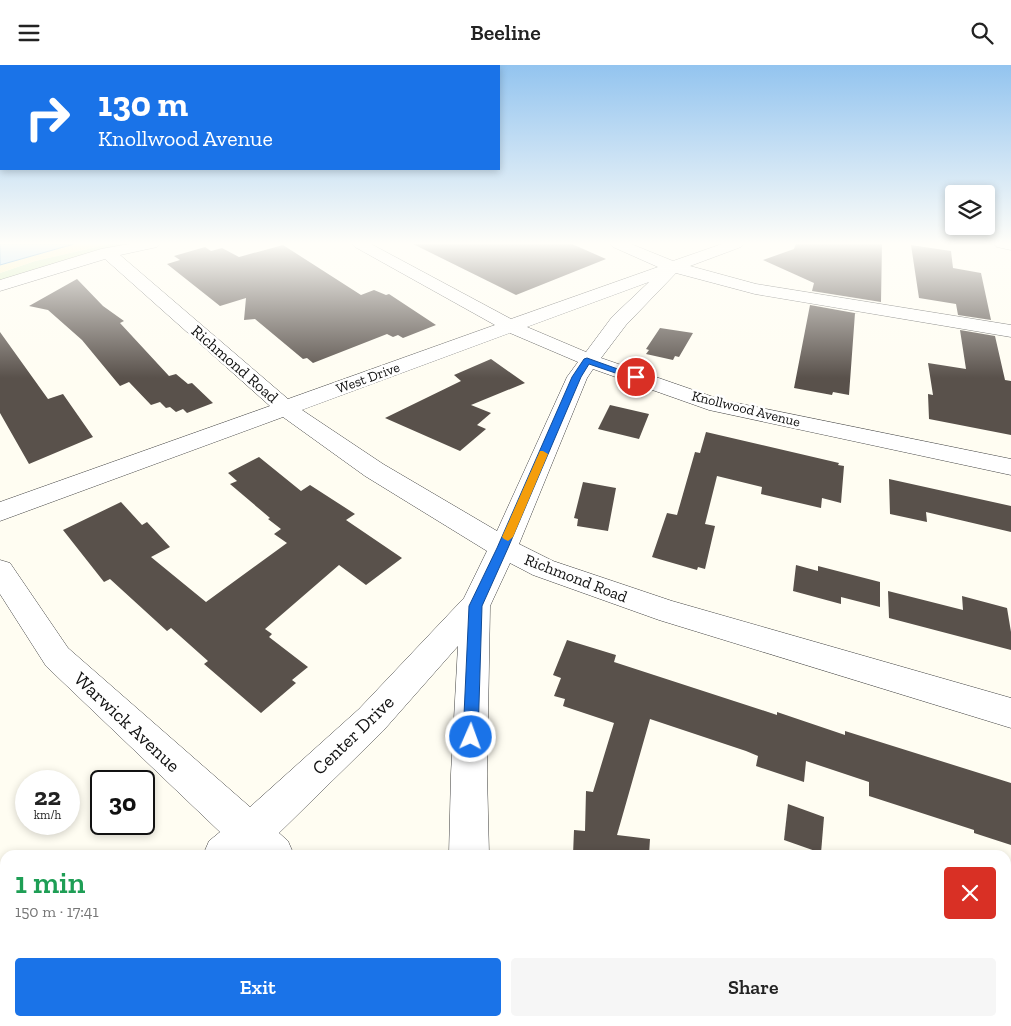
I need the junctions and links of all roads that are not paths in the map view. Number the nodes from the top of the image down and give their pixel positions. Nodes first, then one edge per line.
1 (149, 289) edge
2 (443, 289) edge
3 (612, 289) edge
4 (651, 289) edge
5 (754, 289) edge
6 (510, 325) junction
7 (1011, 331) edge
8 (587, 361) junction
9 (285, 408) junction
10 (1011, 467) edge
11 (0, 512) edge
12 (503, 548) junction
13 (0, 571) edge
14 (475, 606) junction
15 (1011, 713) edge
16 (262, 844) edge
17 (241, 850) edge
18 (469, 850) edge

1 - 9 street, Richmond Road
2 - 6 street, Knollwood Avenue
3 - 6 street, West Drive
4 - 8 street
5 - 7 street
6 - 8 street, Knollwood Avenue
6 - 9 street, West Drive
8 - 10 street, Knollwood Avenue
8 - 12 street
9 - 11 street, West Drive
9 - 12 street, Richmond Road
12 - 14 street
12 - 15 street, Richmond Road
13 - 16 street, Warwick Avenue
14 - 16 street, Center Drive
14 - 18 street
16 - 17 street, Center Drive

